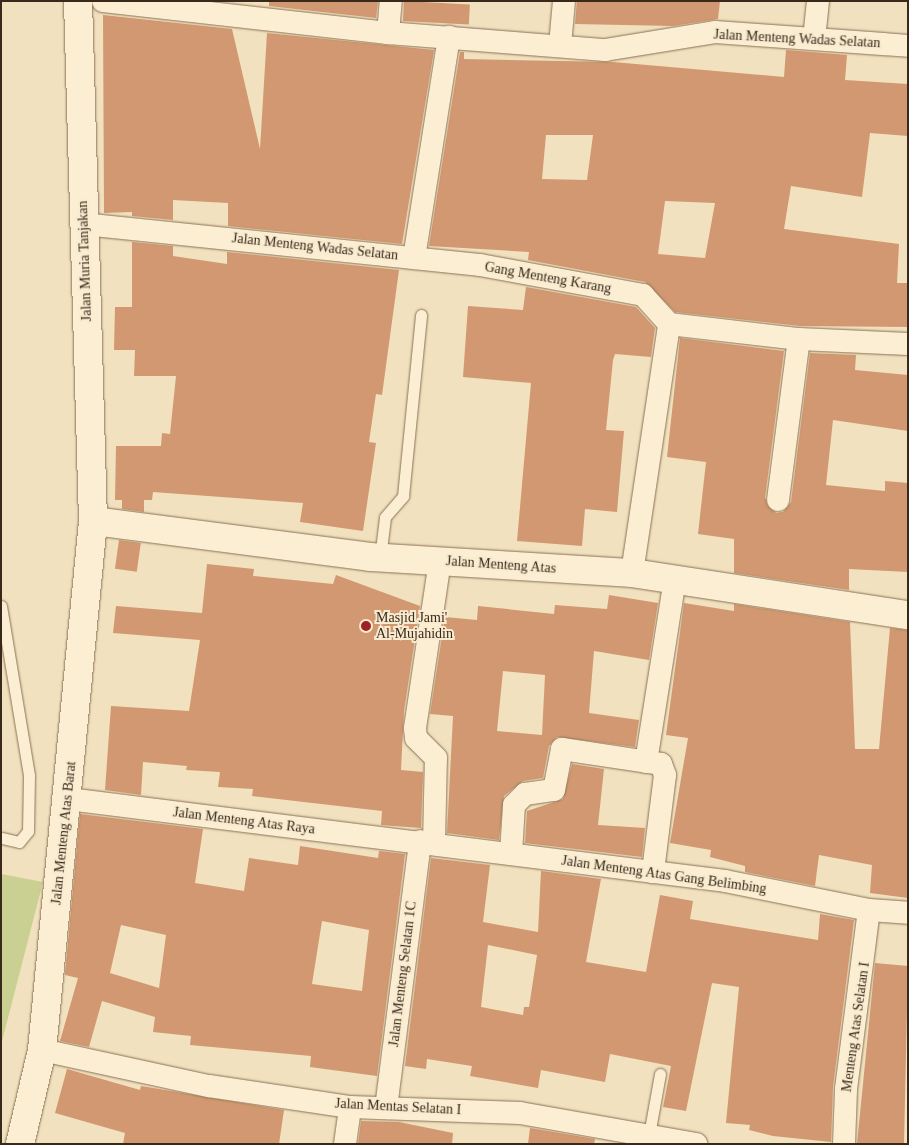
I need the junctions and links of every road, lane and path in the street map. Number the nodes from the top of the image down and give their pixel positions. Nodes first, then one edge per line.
1 (78, 1) edge
2 (103, 1) edge
3 (391, 1) edge
4 (564, 1) edge
5 (818, 1) edge
6 (388, 33) junction
7 (448, 37) junction
8 (814, 39) junction
9 (560, 45) junction
10 (908, 46) edge
11 (83, 224) junction
12 (414, 258) junction
13 (421, 315) dead end
14 (669, 324) junction
15 (798, 339) junction
16 (908, 344) edge
17 (778, 500) dead end
18 (93, 521) junction
19 (380, 558) junction
20 (440, 561) junction
21 (632, 573) junction
22 (675, 579) junction
23 (1, 606) edge
24 (908, 615) edge
25 (646, 762) junction
26 (68, 799) junction
27 (1, 838) edge
28 (427, 842) junction
29 (511, 854) junction
30 (653, 872) junction
31 (869, 910) junction
32 (908, 913) edge
33 (42, 1050) junction
34 (660, 1074) dead end
35 (350, 1107) junction
36 (386, 1108) junction
37 (649, 1135) junction
38 (691, 1143) edge
39 (20, 1144) edge
40 (345, 1144) edge
41 (844, 1144) edge

1 - 11 street, Jalan Muria Tanjakan
2 - 6 street, Jalan Menteng Wadas Selatan
3 - 6 street
4 - 9 street
5 - 8 street
6 - 7 street, Jalan Menteng Wadas Selatan
7 - 9 street, Jalan Menteng Wadas Selatan
7 - 12 street, Jalan Menteng Wadas Selatan
8 - 9 street, Jalan Menteng Wadas Selatan
8 - 10 street, Jalan Menteng Wadas Selatan
11 - 12 street, Jalan Menteng Wadas Selatan
11 - 18 street, Jalan Muria Tanjakan
12 - 14 street, Gang Menteng Karang
13 - 19 lane
14 - 15 street
14 - 21 street
15 - 16 street
15 - 17 street
18 - 19 street, Jalan Menteng Atas
18 - 26 street, Jalan Menteng Atas Barat
19 - 20 street, Jalan Menteng Atas
20 - 21 street, Jalan Menteng Atas
20 - 28 street, Jalan Menteng Selatan 1C
21 - 22 street, Jalan Menteng Atas
22 - 24 street, Jalan Menteng Atas
22 - 25 street
23 - 27 lane
25 - 29 street
25 - 30 street
26 - 28 street, Jalan Menteng Atas Raya
26 - 33 street, Jalan Menteng Atas Barat
28 - 29 street, Jalan Menteng Atas Gang Belimbing
28 - 36 street, Jalan Menteng Selatan 1C
29 - 30 street, Jalan Menteng Atas Gang Belimbing
30 - 31 street, Jalan Menteng Atas Gang Belimbing
31 - 32 street, Jalan Menteng Atas Gang Belimbing
31 - 41 street, Menteng Atas Selatan I
33 - 35 street, Jalan Mentas Selatan I
33 - 39 street, Jalan Menteng Atas Barat
34 - 37 lane
35 - 36 street, Jalan Mentas Selatan I
35 - 40 street
36 - 37 street, Jalan Mentas Selatan I
37 - 38 street, Jalan Mentas Selatan I

